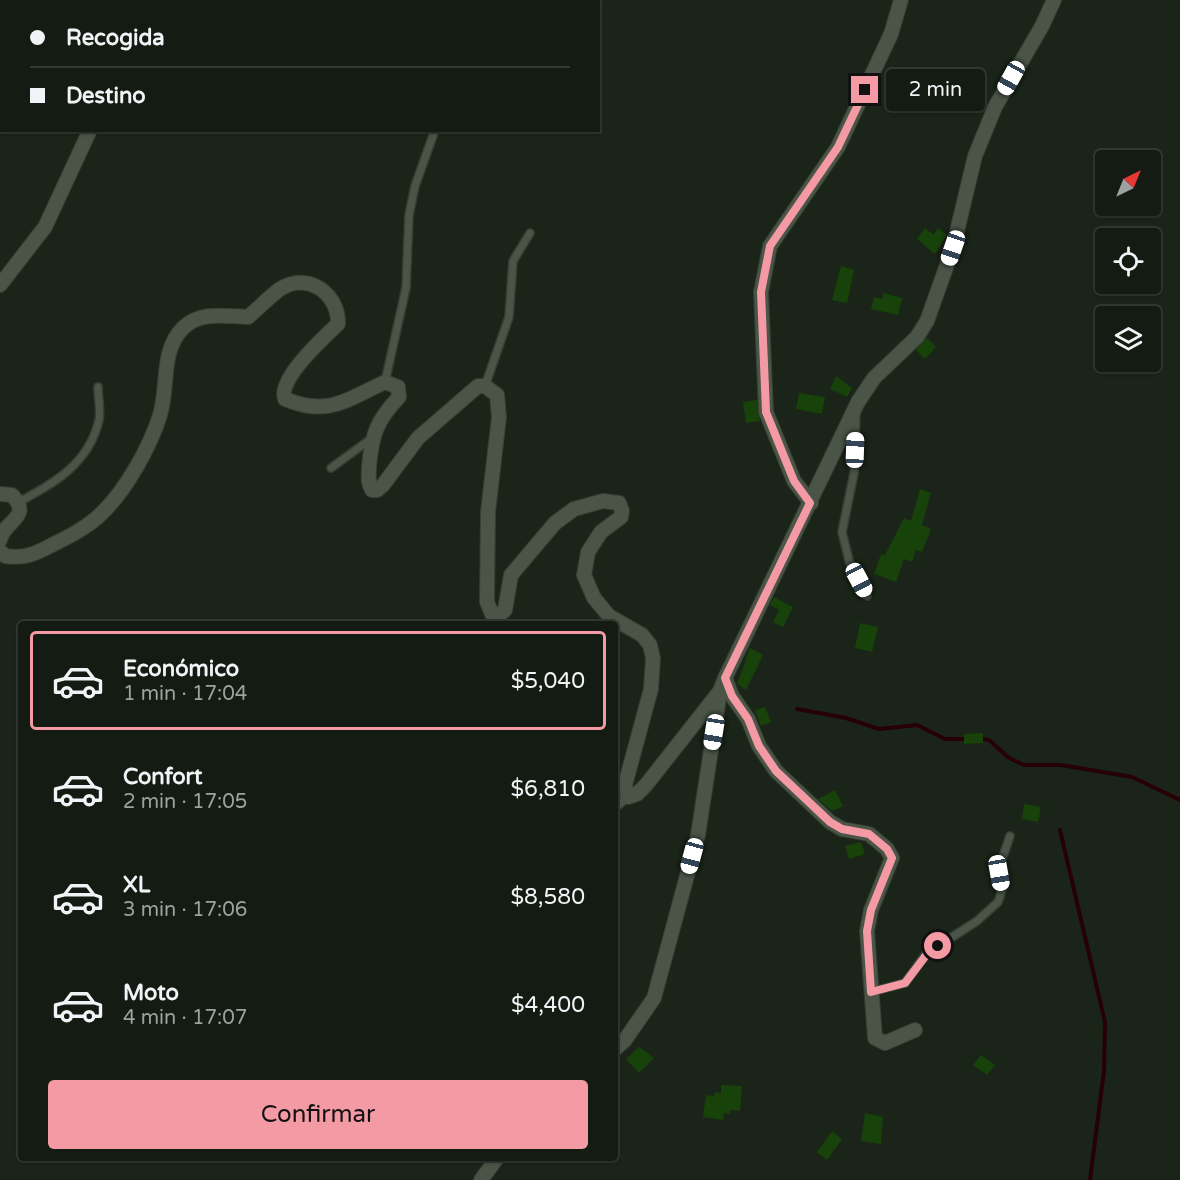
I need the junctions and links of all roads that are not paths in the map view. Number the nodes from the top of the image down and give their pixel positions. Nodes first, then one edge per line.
1 (901, 0) edge
2 (1054, 0) edge
3 (89, 132) edge
4 (434, 132) edge
5 (530, 233) dead end
6 (0, 285) edge
7 (385, 382) junction
8 (486, 386) junction
9 (98, 387) dead end
10 (856, 405) junction
11 (372, 438) junction
12 (331, 468) dead end
13 (0, 494) edge
14 (19, 502) junction
15 (810, 503) junction
16 (0, 540) edge
17 (0, 551) edge
18 (867, 596) dead end
19 (618, 621) edge
20 (618, 621) edge
21 (723, 684) junction
22 (628, 797) junction
23 (618, 805) edge
24 (1010, 836) dead end
25 (871, 992) junction
26 (915, 1030) dead end
27 (618, 1046) edge
28 (495, 1161) edge
29 (481, 1180) edge

1 - 15 street
2 - 10 street
3 - 6 street
4 - 7 lane
5 - 8 lane
7 - 11 street
7 - 17 street
8 - 11 street
8 - 20 street
9 - 14 lane
10 - 15 street
10 - 18 lane
11 - 12 lane
13 - 14 street
14 - 16 street
15 - 21 street
19 - 22 street
21 - 22 street
21 - 25 street
21 - 27 street
22 - 23 lane
24 - 25 lane
25 - 26 street
28 - 29 street

